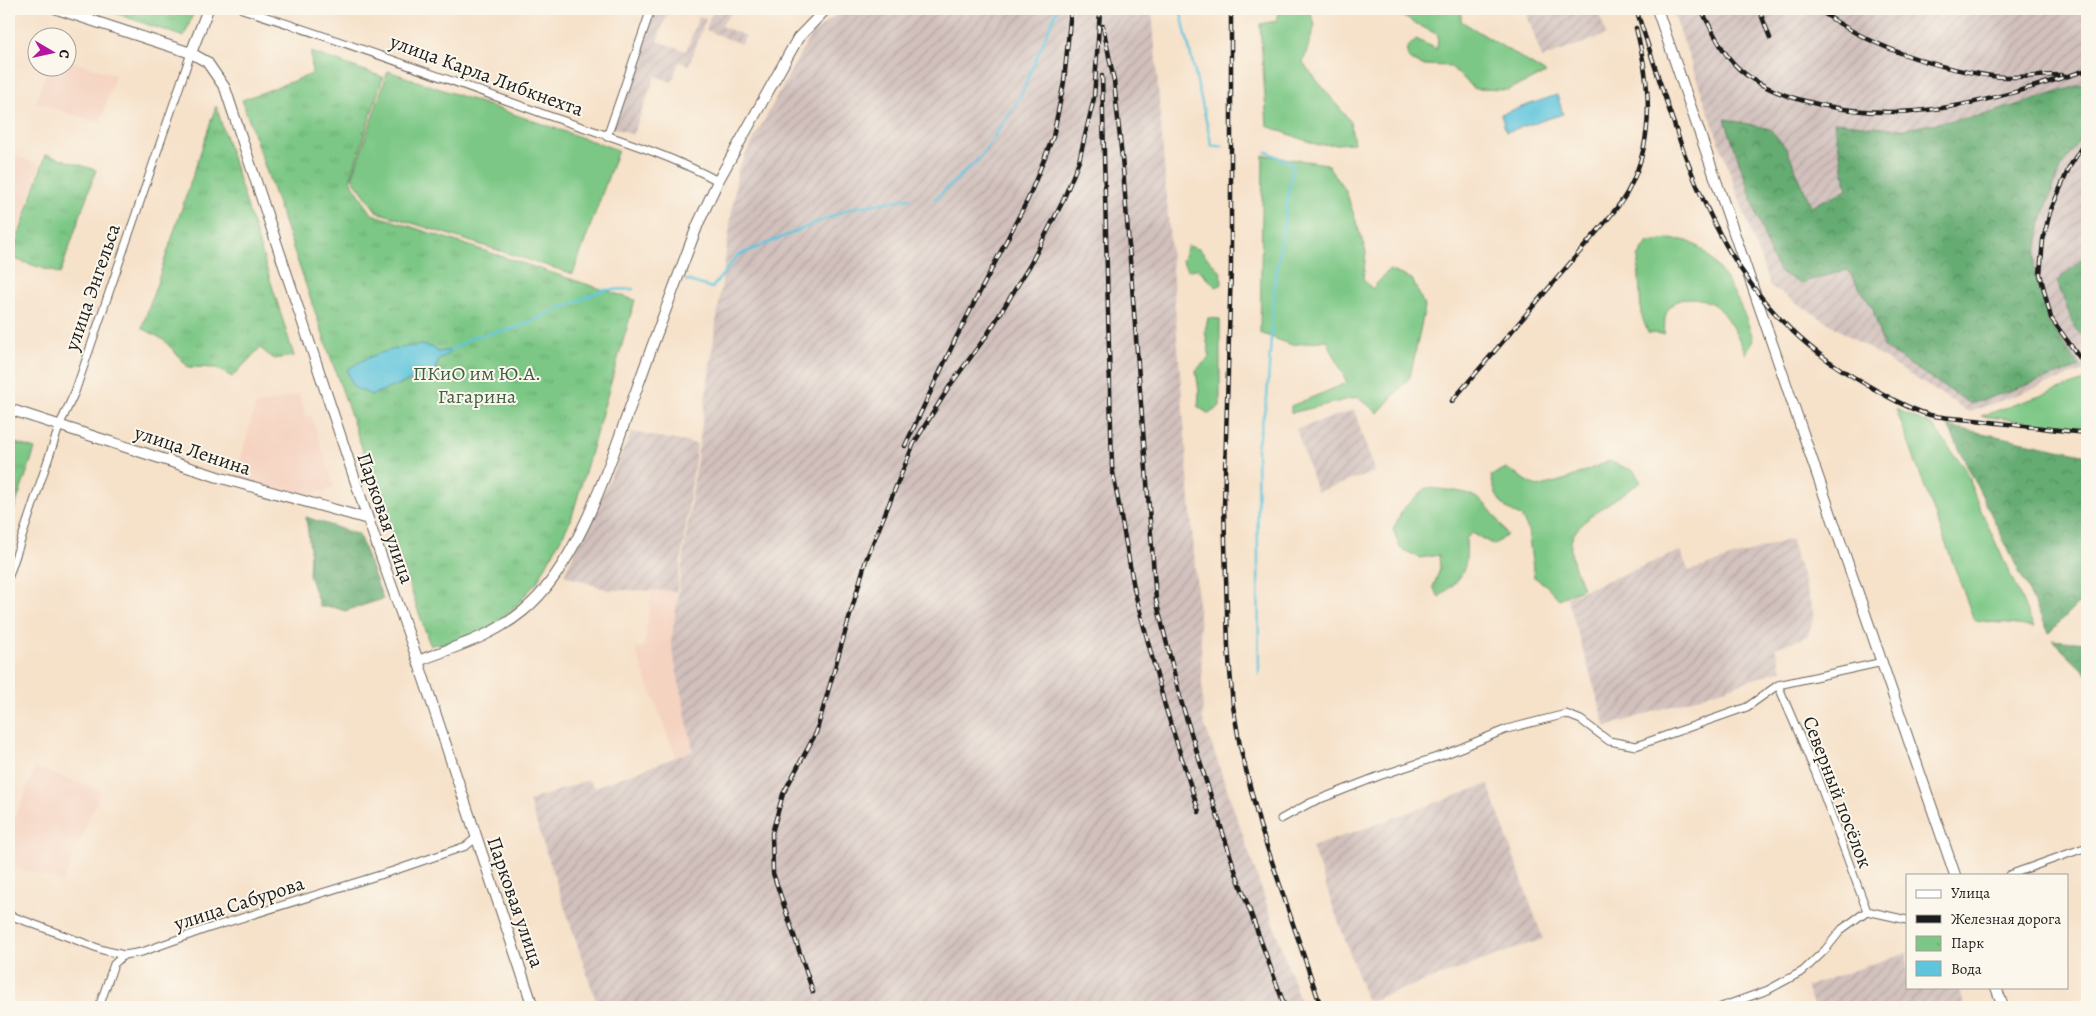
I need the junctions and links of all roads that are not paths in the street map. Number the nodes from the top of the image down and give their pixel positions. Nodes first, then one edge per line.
1 (57, 9) edge
2 (208, 9) edge
3 (242, 9) edge
4 (651, 9) edge
5 (826, 9) edge
6 (1657, 9) edge
7 (191, 53) junction
8 (607, 136) junction
9 (718, 181) junction
10 (9, 409) edge
11 (60, 424) junction
12 (368, 519) junction
13 (9, 576) edge
14 (418, 661) junction
15 (1883, 662) junction
16 (1778, 685) junction
17 (1281, 819) dead end
18 (476, 838) junction
19 (2087, 847) edge
20 (1955, 874) edge
21 (2012, 874) edge
22 (1867, 911) junction
23 (9, 916) edge
24 (1906, 920) edge
25 (124, 955) junction
26 (1996, 988) edge
27 (99, 1007) edge
28 (533, 1007) edge
29 (1721, 1007) edge
30 (2004, 1007) edge

1 - 7 street
2 - 7 street, улица Энгельса
3 - 8 street, улица Карла Либкнехта
4 - 8 street
5 - 9 street
6 - 15 street
7 - 11 street, улица Энгельса
7 - 12 street, Парковая улица
8 - 9 street, улица Карла Либкнехта
9 - 14 street
10 - 11 street, улица Ленина
11 - 12 street, улица Ленина
11 - 13 street, улица Энгельса
12 - 14 street, Парковая улица
14 - 18 street, Парковая улица
15 - 16 street
15 - 20 street
16 - 17 street
16 - 22 street, Северный посёлок
18 - 25 street, улица Сабурова
18 - 28 street, Парковая улица
19 - 21 street
22 - 24 street
22 - 29 street
23 - 25 street, улица Сабурова
25 - 27 street
26 - 30 street

